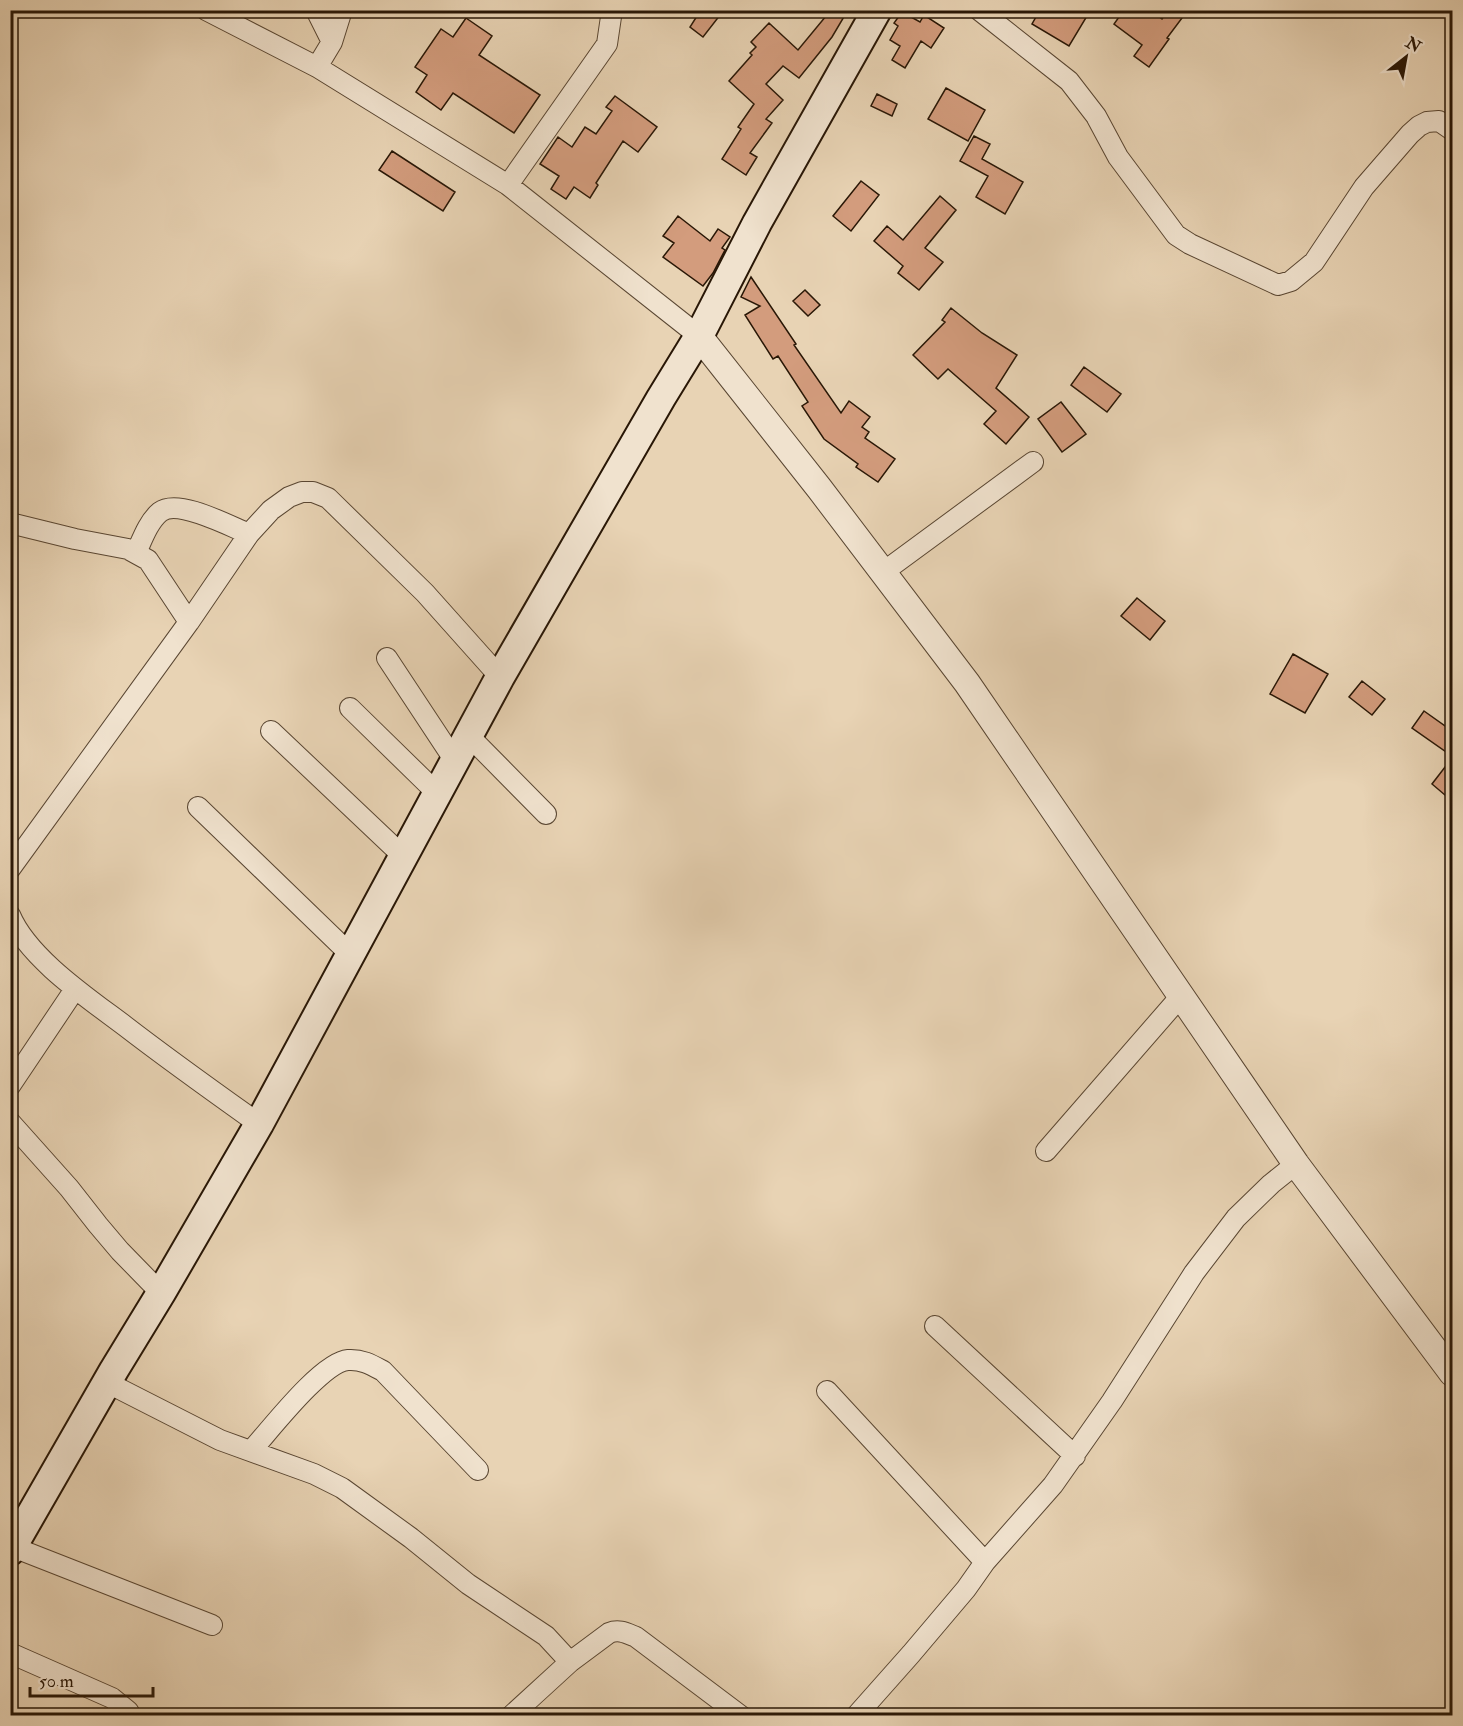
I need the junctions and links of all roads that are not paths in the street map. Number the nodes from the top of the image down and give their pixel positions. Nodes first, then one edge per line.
1 (206, 10) edge
2 (316, 10) edge
3 (342, 10) edge
4 (612, 10) edge
5 (877, 10) edge
6 (979, 10) edge
7 (332, 42) junction
8 (317, 67) junction
9 (1452, 130) edge
10 (508, 186) junction
11 (699, 336) junction
12 (1033, 462) dead end
13 (10, 523) edge
14 (249, 534) junction
15 (136, 553) junction
16 (882, 573) junction
17 (189, 622) junction
18 (387, 658) dead end
19 (500, 677) junction
20 (350, 708) dead end
21 (271, 731) dead end
22 (469, 736) junction
23 (455, 761) junction
24 (436, 793) junction
25 (198, 807) dead end
26 (546, 814) dead end
27 (404, 857) junction
28 (10, 869) edge
29 (10, 915) edge
30 (17, 939) edge
31 (350, 954) junction
32 (75, 989) junction
33 (1180, 998) junction
34 (10, 1086) edge
35 (10, 1122) edge
36 (259, 1124) junction
37 (1046, 1151) dead end
38 (1296, 1164) junction
39 (161, 1293) junction
40 (935, 1326) dead end
41 (1452, 1373) edge
42 (108, 1383) junction
43 (828, 1391) dead end
44 (251, 1451) junction
45 (1075, 1456) junction
46 (478, 1470) dead end
47 (12, 1549) edge
48 (985, 1562) junction
49 (212, 1625) dead end
50 (10, 1653) edge
51 (570, 1662) junction
52 (130, 1716) edge
53 (511, 1716) edge
54 (741, 1716) edge
55 (856, 1716) edge

1 - 8 street
2 - 7 street
3 - 7 street
4 - 10 street
5 - 11 main road
6 - 9 street
7 - 8 street
8 - 10 street
10 - 11 street
11 - 16 street
11 - 19 main road
12 - 16 street
13 - 15 street
14 - 15 street
14 - 17 street
14 - 19 street
15 - 17 street
16 - 33 street
17 - 28 street
18 - 23 street
19 - 22 main road
20 - 24 street
21 - 27 street
22 - 23 main road
22 - 26 street
23 - 24 main road
24 - 27 main road
25 - 31 street
27 - 31 main road
29 - 30 street
30 - 32 street
31 - 36 main road
32 - 34 street
32 - 36 street
33 - 37 street
33 - 38 street
35 - 39 street
36 - 39 main road
38 - 41 street
38 - 45 street
39 - 42 main road
40 - 45 street
42 - 44 street
42 - 47 main road
43 - 48 street
44 - 46 street
44 - 51 street
45 - 48 street
47 - 49 street
48 - 55 street
50 - 52 street
51 - 53 street
51 - 54 street

